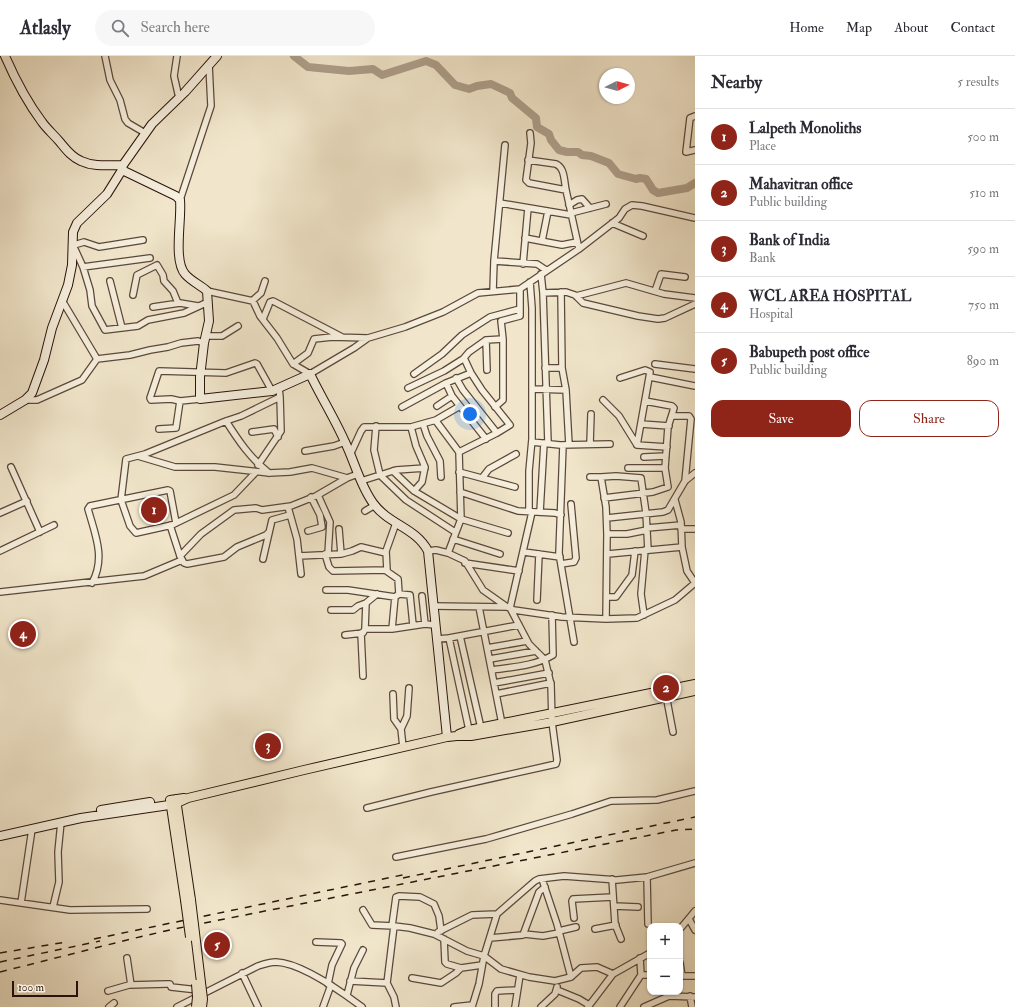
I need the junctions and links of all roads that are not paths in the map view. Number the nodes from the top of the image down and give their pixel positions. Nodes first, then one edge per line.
1 (5, 56) edge
2 (105, 56) edge
3 (177, 56) edge
4 (217, 56) edge
5 (210, 65) junction
6 (179, 98) junction
7 (695, 116) edge
8 (145, 133) junction
9 (530, 133) dead end
10 (505, 145) dead end
11 (695, 150) edge
12 (528, 160) junction
13 (122, 167) junction
14 (566, 190) junction
15 (180, 200) junction
16 (500, 203) junction
17 (606, 204) dead end
18 (569, 205) junction
19 (528, 208) junction
20 (590, 208) junction
21 (548, 211) junction
22 (571, 214) junction
23 (695, 218) edge
24 (612, 223) junction
25 (643, 236) dead end
26 (525, 238) junction
27 (143, 240) dead end
28 (542, 241) junction
29 (577, 242) junction
30 (73, 244) junction
31 (579, 249) junction
32 (150, 258) dead end
33 (494, 261) junction
34 (523, 264) junction
35 (84, 267) junction
36 (544, 272) junction
37 (685, 277) dead end
38 (110, 281) dead end
39 (264, 281) dead end
40 (530, 282) junction
41 (520, 289) junction
42 (207, 291) junction
43 (493, 291) junction
44 (655, 291) junction
45 (561, 292) junction
46 (543, 293) junction
47 (133, 295) dead end
48 (576, 296) junction
49 (695, 298) edge
50 (252, 301) junction
51 (63, 302) junction
52 (208, 302) junction
53 (178, 303) junction
54 (695, 304) edge
55 (198, 306) junction
56 (153, 307) dead end
57 (520, 309) junction
58 (263, 319) junction
59 (238, 326) dead end
60 (122, 328) junction
61 (342, 337) junction
62 (368, 338) junction
63 (205, 340) junction
64 (486, 340) junction
65 (503, 340) junction
66 (464, 358) junction
67 (97, 359) junction
68 (292, 364) junction
69 (655, 364) dead end
70 (545, 368) junction
71 (562, 368) junction
72 (695, 369) edge
73 (487, 370) dead end
74 (201, 373) junction
75 (471, 373) junction
76 (310, 374) junction
77 (414, 374) dead end
78 (650, 377) junction
79 (456, 378) junction
80 (620, 378) dead end
81 (446, 382) junction
82 (695, 386) edge
83 (408, 388) dead end
84 (276, 389) junction
85 (532, 389) junction
86 (545, 390) junction
87 (566, 390) junction
88 (452, 396) junction
89 (280, 397) junction
90 (200, 399) junction
91 (25, 400) junction
92 (603, 400) dead end
93 (180, 401) junction
94 (645, 401) junction
95 (436, 406) dead end
96 (460, 406) junction
97 (402, 407) dead end
98 (495, 407) junction
99 (591, 414) dead end
100 (0, 415) edge
101 (672, 416) junction
102 (436, 420) junction
103 (226, 421) junction
104 (423, 424) junction
105 (641, 424) junction
106 (376, 426) junction
107 (668, 426) junction
108 (411, 427) junction
109 (159, 430) dead end
110 (252, 432) dead end
111 (497, 433) junction
112 (278, 437) junction
113 (486, 439) junction
114 (345, 442) junction
115 (532, 442) junction
116 (546, 443) junction
117 (590, 444) junction
118 (610, 444) dead end
119 (566, 445) junction
120 (636, 446) junction
121 (667, 447) junction
122 (305, 451) dead end
123 (459, 452) junction
124 (516, 454) dead end
125 (138, 456) junction
126 (350, 456) junction
127 (666, 456) junction
128 (644, 457) dead end
129 (258, 465) junction
130 (11, 468) dead end
131 (425, 468) junction
132 (628, 468) dead end
133 (665, 468) junction
134 (394, 471) junction
135 (256, 472) junction
136 (459, 472) junction
137 (269, 473) junction
138 (695, 473) edge
139 (380, 475) junction
140 (441, 477) dead end
141 (590, 477) dead end
142 (602, 477) junction
143 (347, 478) junction
144 (359, 478) junction
145 (482, 478) junction
146 (685, 481) junction
147 (515, 487) dead end
148 (414, 491) junction
149 (460, 492) junction
150 (643, 494) junction
151 (318, 495) junction
152 (311, 497) junction
153 (121, 498) junction
154 (604, 498) junction
155 (675, 500) junction
156 (27, 501) junction
157 (571, 504) dead end
158 (375, 505) junction
159 (289, 507) junction
160 (365, 511) dead end
161 (530, 512) junction
162 (540, 512) junction
163 (0, 513) edge
164 (646, 513) junction
165 (290, 515) junction
166 (561, 515) junction
167 (607, 518) junction
168 (461, 519) junction
169 (176, 523) junction
170 (396, 523) junction
171 (54, 525) dead end
172 (170, 525) junction
173 (681, 527) junction
174 (339, 529) dead end
175 (647, 529) junction
176 (695, 529) edge
177 (308, 531) dead end
178 (40, 532) junction
179 (456, 532) junction
180 (268, 533) junction
181 (508, 533) dead end
182 (607, 534) junction
183 (453, 538) junction
184 (682, 547) junction
185 (647, 550) junction
186 (0, 551) edge
187 (428, 551) junction
188 (635, 551) junction
189 (524, 552) junction
190 (386, 553) junction
191 (448, 553) junction
192 (324, 554) junction
193 (341, 554) junction
194 (500, 554) dead end
195 (539, 554) junction
196 (608, 554) junction
197 (299, 556) junction
198 (560, 556) junction
199 (181, 558) junction
200 (263, 559) dead end
201 (465, 563) junction
202 (561, 564) junction
203 (387, 570) junction
204 (519, 571) junction
205 (301, 574) dead end
206 (92, 583) junction
207 (695, 583) edge
208 (326, 590) dead end
209 (0, 592) edge
210 (376, 594) junction
211 (397, 595) junction
212 (422, 596) dead end
213 (607, 597) junction
214 (537, 600) dead end
215 (366, 603) junction
216 (433, 606) junction
217 (479, 607) junction
218 (508, 608) junction
219 (331, 610) dead end
220 (552, 615) junction
221 (644, 615) junction
222 (569, 617) junction
223 (606, 619) junction
224 (425, 624) junction
225 (414, 625) junction
226 (435, 625) junction
227 (519, 625) junction
228 (392, 628) junction
229 (363, 631) junction
230 (483, 632) junction
231 (345, 635) dead end
232 (460, 636) junction
233 (449, 638) junction
234 (437, 639) junction
235 (527, 641) junction
236 (574, 642) dead end
237 (487, 648) junction
238 (536, 651) junction
239 (490, 659) junction
240 (545, 660) junction
241 (492, 670) junction
242 (549, 673) junction
243 (363, 676) dead end
244 (494, 682) junction
245 (551, 683) junction
246 (695, 684) edge
247 (409, 688) dead end
248 (695, 691) edge
249 (393, 694) dead end
250 (496, 694) junction
251 (666, 694) junction
252 (552, 718) junction
253 (502, 724) junction
254 (481, 728) junction
255 (402, 729) junction
256 (469, 730) junction
257 (673, 732) dead end
258 (457, 736) junction
259 (447, 737) junction
260 (403, 747) junction
261 (695, 791) edge
262 (174, 802) junction
263 (367, 808) dead end
264 (61, 822) junction
265 (32, 829) junction
266 (0, 831) edge
267 (0, 836) edge
268 (396, 857) dead end
269 (695, 863) edge
270 (647, 878) junction
271 (542, 879) junction
272 (612, 879) junction
273 (545, 887) junction
274 (613, 897) junction
275 (0, 900) edge
276 (188, 900) junction
277 (21, 903) junction
278 (614, 906) junction
279 (53, 907) junction
280 (638, 907) dead end
281 (147, 909) dead end
282 (363, 910) dead end
283 (695, 911) edge
284 (497, 914) junction
285 (574, 918) dead end
286 (689, 919) junction
287 (648, 923) edge
288 (616, 925) junction
289 (393, 926) junction
290 (683, 926) edge
291 (576, 927) dead end
292 (595, 929) dead end
293 (695, 930) edge
294 (441, 931) junction
295 (559, 932) junction
296 (434, 934) junction
297 (524, 934) junction
298 (490, 938) junction
299 (621, 939) dead end
300 (444, 940) junction
301 (316, 942) dead end
302 (363, 950) dead end
303 (647, 954) edge
304 (484, 956) junction
305 (127, 958) dead end
306 (640, 958) junction
307 (482, 965) junction
308 (461, 968) junction
309 (242, 973) junction
310 (613, 974) junction
311 (520, 975) junction
312 (641, 975) junction
313 (647, 975) edge
314 (571, 976) junction
315 (683, 976) edge
316 (695, 976) edge
317 (412, 978) dead end
318 (350, 981) junction
319 (558, 981) junction
320 (387, 983) junction
321 (329, 984) junction
322 (131, 985) junction
323 (517, 990) junction
324 (557, 990) junction
325 (108, 991) dead end
326 (209, 991) junction
327 (347, 995) junction
328 (692, 996) edge
329 (355, 1005) edge
330 (472, 1006) edge
331 (589, 1006) edge
332 (177, 1007) edge
333 (196, 1007) edge
334 (202, 1007) edge
335 (258, 1007) edge
336 (322, 1007) edge
337 (362, 1007) edge
338 (396, 1007) edge
339 (454, 1007) edge
340 (495, 1007) edge
341 (515, 1007) edge
342 (541, 1007) edge
343 (620, 1007) edge
344 (644, 1007) edge
345 (692, 1007) edge

1 - 13 main road
2 - 8 street
3 - 6 street
4 - 5 main road
5 - 6 main road
5 - 15 street
6 - 8 main road
7 - 11 street
8 - 13 main road
9 - 12 street
10 - 16 street
12 - 14 street
12 - 14 street
13 - 15 main road
13 - 30 main road
14 - 18 street
15 - 42 main road
16 - 19 street
16 - 33 street
17 - 20 street
18 - 20 street
18 - 22 street
19 - 21 street
19 - 26 street
20 - 22 street
21 - 22 street
21 - 28 street
22 - 29 street
23 - 24 street
24 - 25 street
24 - 31 street
26 - 28 street
26 - 34 street
27 - 30 street
28 - 29 street
29 - 31 street
30 - 35 street
30 - 51 main road
31 - 36 street
32 - 35 street
33 - 34 street
33 - 43 street
34 - 36 street
35 - 60 street
36 - 40 street
36 - 46 street
37 - 44 street
38 - 60 street
39 - 50 street
40 - 41 street
40 - 85 street
41 - 43 street
41 - 57 street
42 - 50 street
42 - 52 main road
43 - 62 street
44 - 48 street
44 - 49 street
45 - 46 street
45 - 48 street
45 - 71 street
46 - 70 street
47 - 53 street
48 - 54 street
50 - 58 street
51 - 67 street
51 - 91 main road
52 - 55 street
52 - 63 main road
53 - 55 street
53 - 56 street
55 - 60 street
57 - 65 street
57 - 77 street
58 - 61 street
58 - 68 street
59 - 63 street
61 - 62 street
61 - 68 street
62 - 76 street
63 - 67 street
63 - 74 main road
64 - 65 street
64 - 66 street
64 - 73 street
65 - 98 street
66 - 75 street
66 - 83 street
67 - 91 street
68 - 76 street
69 - 72 street
70 - 71 street
70 - 86 street
71 - 87 street
74 - 84 street
74 - 90 main road
74 - 93 street
75 - 79 street
75 - 98 street
76 - 84 main road
76 - 114 main road
78 - 80 street
78 - 82 street
78 - 94 street
79 - 81 street
79 - 111 street
81 - 88 street
81 - 97 street
84 - 89 street
84 - 90 main road
85 - 86 street
85 - 115 street
86 - 87 street
86 - 116 street
87 - 119 street
88 - 95 street
88 - 96 street
89 - 103 street
89 - 112 street
90 - 93 street
91 - 100 main road
92 - 120 street
93 - 109 street
94 - 101 street
94 - 105 street
96 - 102 street
96 - 113 street
98 - 111 street
99 - 117 street
101 - 107 street
101 - 146 street
102 - 104 street
102 - 123 street
103 - 125 street
103 - 129 street
104 - 108 street
104 - 140 street
105 - 107 street
105 - 120 street
106 - 108 street
106 - 126 street
106 - 139 street
107 - 121 street
108 - 131 street
110 - 112 street
111 - 113 street
112 - 129 street
113 - 123 street
114 - 122 street
114 - 126 main road
115 - 116 street
115 - 161 street
116 - 119 street
116 - 162 street
117 - 118 street
117 - 119 street
119 - 166 street
120 - 121 street
121 - 127 street
123 - 136 street
124 - 145 street
125 - 135 street
125 - 153 street
126 - 144 main road
127 - 128 street
127 - 133 street
129 - 137 street
130 - 156 street
131 - 134 street
131 - 148 street
132 - 133 street
133 - 150 street
134 - 139 street
134 - 148 street
135 - 137 street
135 - 169 street
136 - 145 street
136 - 149 street
137 - 143 street
138 - 146 street
139 - 144 street
139 - 179 street
141 - 142 street
142 - 150 street
142 - 154 street
143 - 144 street
143 - 151 street
144 - 158 main road
145 - 147 street
146 - 155 street
148 - 168 street
149 - 161 street
149 - 168 street
150 - 154 street
150 - 164 street
151 - 152 street
151 - 192 street
152 - 159 street
152 - 177 street
153 - 169 street
153 - 172 street
153 - 206 street
154 - 167 street
155 - 164 street
155 - 173 street
156 - 163 street
156 - 178 street
157 - 202 street
158 - 160 street
158 - 170 main road
159 - 165 street
159 - 199 street
161 - 162 street
161 - 189 street
162 - 166 street
164 - 167 street
164 - 175 street
165 - 180 street
165 - 197 street
166 - 198 street
167 - 182 street
168 - 179 street
168 - 181 street
169 - 172 street
170 - 187 main road
170 - 190 street
171 - 178 street
172 - 199 street
173 - 175 street
173 - 176 street
173 - 184 street
174 - 193 street
175 - 182 street
175 - 185 street
178 - 186 street
179 - 183 street
180 - 199 street
180 - 200 street
182 - 196 street
183 - 191 street
183 - 194 street
184 - 185 street
184 - 207 street
185 - 188 street
185 - 221 street
187 - 191 street
187 - 216 main road
188 - 196 street
188 - 213 street
189 - 195 street
189 - 204 street
190 - 193 street
190 - 203 street
191 - 201 street
192 - 193 street
192 - 197 street
192 - 203 street
195 - 198 street
195 - 214 street
196 - 213 street
197 - 205 street
198 - 202 street
199 - 206 street
201 - 204 street
201 - 218 street
202 - 222 street
203 - 211 street
204 - 218 street
206 - 209 street
207 - 221 street
208 - 210 street
210 - 211 street
210 - 215 street
211 - 225 street
211 - 228 street
212 - 224 street
213 - 223 street
215 - 219 street
215 - 229 street
216 - 217 street
216 - 226 main road
217 - 218 street
217 - 230 street
218 - 220 street
218 - 227 street
220 - 222 street
220 - 240 street
221 - 223 street
222 - 223 street
222 - 236 street
224 - 225 street
224 - 226 street
225 - 228 street
226 - 234 main road
227 - 230 street
227 - 235 street
228 - 229 street
229 - 231 street
229 - 243 street
230 - 232 street
230 - 237 street
232 - 233 street
232 - 254 street
233 - 234 street
233 - 256 street
234 - 259 main road
235 - 237 street
235 - 238 street
237 - 239 street
238 - 239 street
238 - 240 street
239 - 241 street
240 - 241 street
240 - 242 street
241 - 244 street
242 - 244 street
242 - 245 street
244 - 250 street
245 - 250 street
245 - 252 street
246 - 251 main road
247 - 255 street
248 - 251 main road
249 - 255 street
250 - 253 street
251 - 252 main road
251 - 257 street
252 - 253 main road
252 - 258 main road
252 - 263 street
253 - 254 main road
254 - 256 main road
255 - 260 street
256 - 258 main road
258 - 259 main road
259 - 260 main road
260 - 262 main road
261 - 268 street
262 - 264 main road
262 - 266 main road
262 - 276 main road
264 - 265 main road
264 - 279 street
265 - 267 main road
265 - 277 street
269 - 270 street
270 - 272 street
270 - 287 street
271 - 272 street
271 - 273 street
271 - 284 street
272 - 274 street
273 - 295 street
273 - 297 street
274 - 278 street
274 - 285 street
275 - 277 street
276 - 333 main road, bridge
276 - 334 main road, bridge
277 - 279 street
278 - 280 street
278 - 288 street
279 - 281 street
282 - 289 street
283 - 286 street
284 - 294 street
284 - 298 street
286 - 290 street
286 - 293 street
288 - 292 street
288 - 299 street
289 - 294 street
289 - 296 street
289 - 320 street
291 - 295 street
294 - 296 street
295 - 297 street
295 - 314 street
296 - 300 street
297 - 298 street
298 - 304 street
300 - 304 street
300 - 308 street
301 - 321 street
302 - 318 street
303 - 306 street
304 - 307 street
304 - 311 street
305 - 322 street
306 - 310 street
306 - 312 street
307 - 308 street
307 - 330 street
308 - 317 street
309 - 321 street
309 - 326 street
309 - 335 street
310 - 314 street
310 - 331 street
311 - 319 street
311 - 323 street
312 - 313 street
312 - 343 street
314 - 319 street
315 - 316 street
318 - 320 street
318 - 327 street
319 - 324 street
320 - 338 street
321 - 327 street
321 - 336 street
322 - 325 street
322 - 326 street
323 - 340 street
323 - 341 street
324 - 331 street
324 - 342 street
326 - 332 street
327 - 329 street
328 - 344 street
328 - 345 street
329 - 337 street
330 - 339 street

